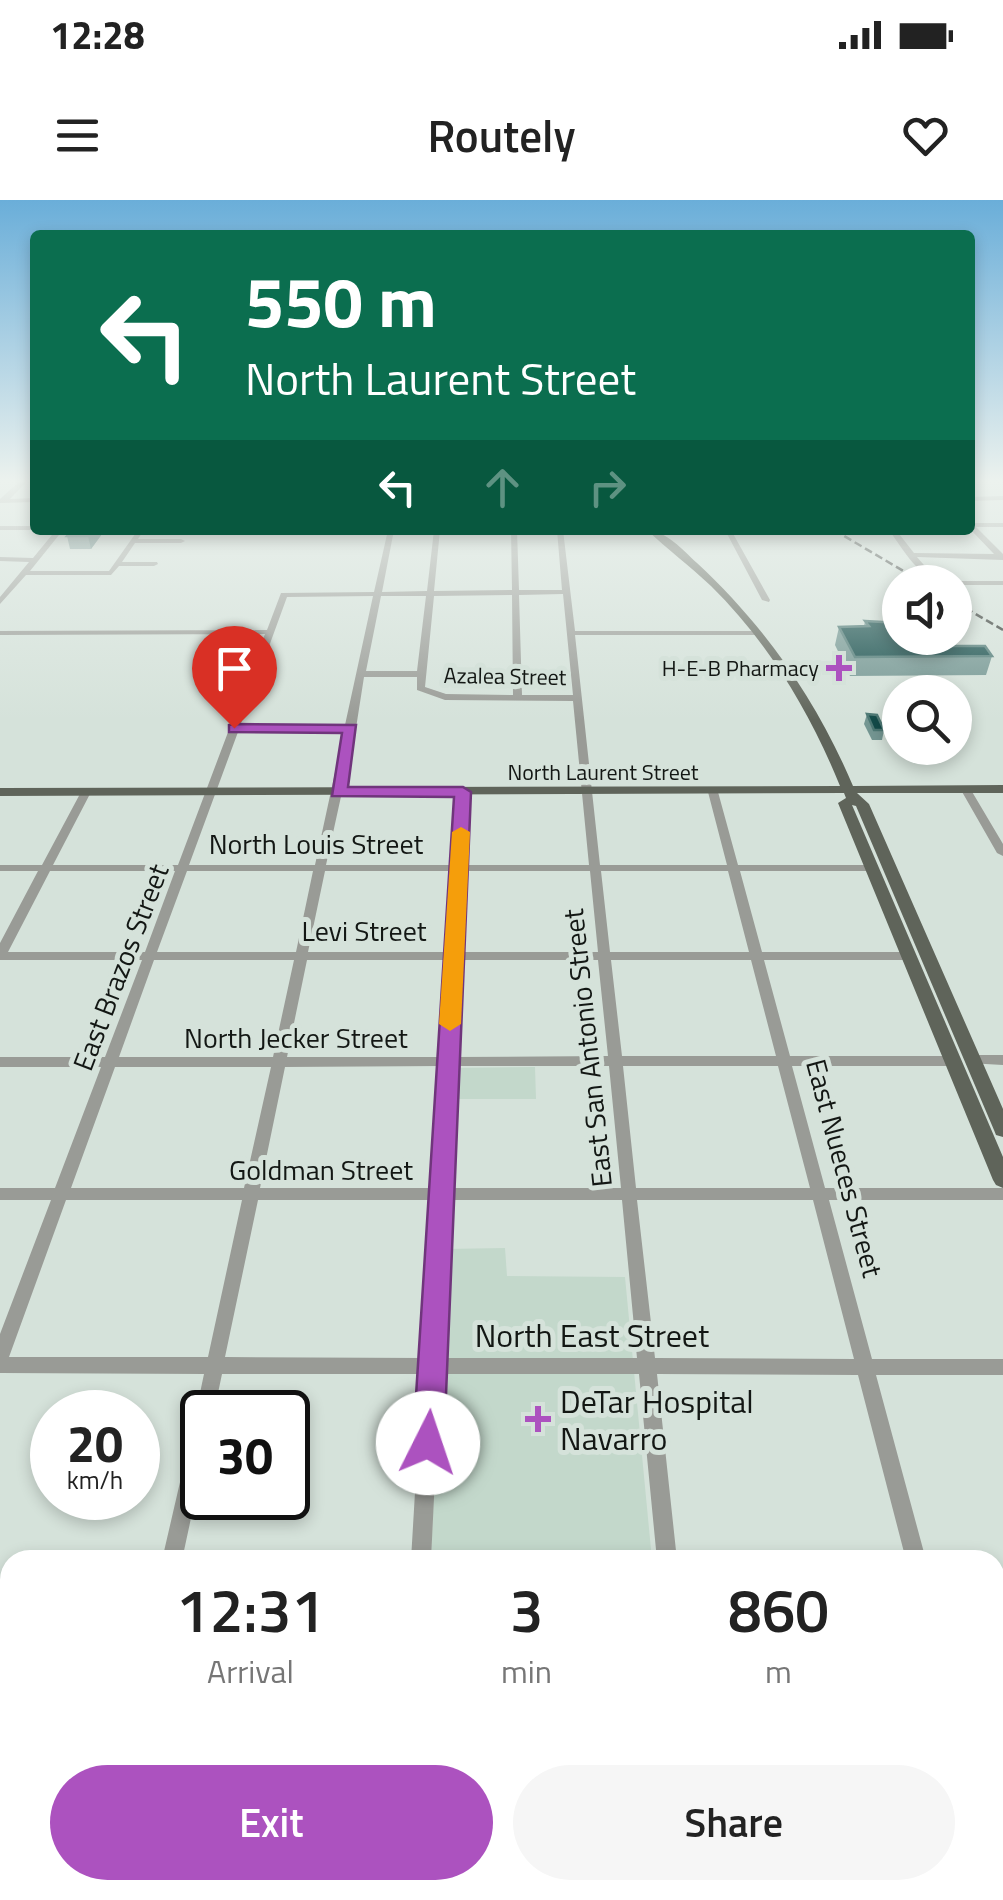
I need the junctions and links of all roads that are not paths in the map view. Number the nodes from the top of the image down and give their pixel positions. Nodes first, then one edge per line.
1 (35, 561) edge
2 (120, 561) edge
3 (385, 561) edge
4 (434, 561) edge
5 (515, 561) edge
6 (563, 561) edge
7 (688, 561) edge
8 (745, 561) edge
9 (118, 564) junction
10 (154, 564) dead end
11 (23, 573) junction
12 (972, 583) edge
13 (1003, 583) edge
14 (431, 591) junction
15 (379, 592) junction
16 (516, 592) junction
17 (566, 592) junction
18 (2, 596) edge
19 (766, 600) dead end
20 (272, 632) junction
21 (570, 632) junction
22 (0, 633) edge
23 (758, 633) junction
24 (361, 674) junction
25 (420, 674) junction
26 (518, 698) junction
27 (578, 698) junction
28 (234, 728) junction
29 (350, 728) junction
30 (966, 790) junction
31 (1003, 790) edge
32 (588, 791) junction
33 (0, 792) edge
34 (86, 792) junction
35 (211, 792) junction
36 (338, 792) junction
37 (463, 792) junction
38 (713, 792) junction
39 (851, 795) junction
40 (1003, 853) edge
41 (0, 868) edge
42 (47, 868) junction
43 (184, 868) junction
44 (321, 868) junction
45 (459, 868) junction
46 (595, 868) junction
47 (733, 868) junction
48 (872, 868) junction
49 (455, 954) junction
50 (152, 955) junction
51 (302, 955) junction
52 (0, 956) edge
53 (605, 956) junction
54 (758, 956) junction
55 (909, 956) junction
56 (963, 1060) junction
57 (1003, 1060) edge
58 (448, 1061) junction
59 (615, 1061) junction
60 (785, 1061) junction
61 (0, 1062) edge
62 (112, 1062) junction
63 (281, 1062) junction
64 (1003, 1130) edge
65 (998, 1158) edge
66 (1003, 1180) edge
67 (0, 1194) edge
68 (62, 1194) junction
69 (251, 1194) junction
70 (441, 1194) junction
71 (630, 1194) junction
72 (820, 1194) junction
73 (1003, 1194) edge
74 (0, 1357) edge
75 (216, 1364) junction
76 (434, 1365) junction
77 (867, 1365) junction
78 (0, 1366) edge
79 (648, 1366) junction
80 (1003, 1367) edge
81 (211, 1390) edge
82 (181, 1520) edge
83 (174, 1550) edge
84 (422, 1550) edge
85 (666, 1550) edge
86 (913, 1550) edge

1 - 11 street
2 - 9 street
3 - 15 street
4 - 14 street
5 - 16 street
6 - 17 street, East San Antonio Street
7 - 23 main road
8 - 19 street
9 - 10 street
9 - 11 street
11 - 18 street
12 - 13 street
14 - 15 street
14 - 16 street
14 - 25 street
15 - 20 street, East Brazos Street
15 - 24 street
16 - 17 street
16 - 26 street
17 - 21 street, East San Antonio Street
20 - 22 street
20 - 28 street, East Brazos Street
21 - 23 street, Azalea Street
21 - 27 street, East San Antonio Street
23 - 39 main road
24 - 25 street, Azalea Street
24 - 29 street
25 - 26 street, Azalea Street
26 - 27 street, Azalea Street
27 - 32 street, East San Antonio Street
28 - 29 street
28 - 35 street, East Brazos Street
29 - 36 street
30 - 31 main road, North Laurent Street
30 - 39 main road, North Laurent Street
30 - 40 street
32 - 37 main road, North Laurent Street
32 - 38 main road, North Laurent Street
32 - 46 street, East San Antonio Street
33 - 34 main road, North Laurent Street
34 - 35 main road, North Laurent Street
34 - 42 street
35 - 36 main road, North Laurent Street
35 - 43 street, East Brazos Street
36 - 37 main road, North Laurent Street
36 - 44 street
37 - 45 street
38 - 39 main road, North Laurent Street
38 - 47 street, East Nueces Street
39 - 48 main road
39 - 56 main road
41 - 42 street, North Louis Street
42 - 43 street, North Louis Street
42 - 52 street
43 - 44 street, North Louis Street
43 - 50 street, East Brazos Street
44 - 45 street, North Louis Street
44 - 51 street
45 - 46 street, North Louis Street
45 - 49 street
46 - 47 street, North Louis Street
46 - 53 street, East San Antonio Street
47 - 48 street, North Louis Street
47 - 54 street, East Nueces Street
48 - 55 main road
49 - 51 street, Levi Street
49 - 53 street, Levi Street
49 - 58 street
50 - 51 street, Levi Street
50 - 52 street, Levi Street
50 - 62 street, East Brazos Street
51 - 63 street
53 - 54 street, Levi Street
53 - 59 street, East San Antonio Street
54 - 55 street, Levi Street
54 - 60 street, East Nueces Street
55 - 56 main road
56 - 57 street, North Jecker Street
56 - 60 street, North Jecker Street
56 - 64 main road
56 - 65 main road
58 - 59 street, North Jecker Street
58 - 63 street, North Jecker Street
58 - 70 street
59 - 60 street, North Jecker Street
59 - 71 street, East San Antonio Street
60 - 72 street, East Nueces Street
61 - 62 street, North Jecker Street
62 - 63 street, North Jecker Street
62 - 68 street, East Brazos Street
63 - 69 street
65 - 66 main road
67 - 68 street, Goldman Street
68 - 69 street, Goldman Street
68 - 74 street, East Brazos Street
69 - 70 street, Goldman Street
69 - 75 street
70 - 71 street, Goldman Street
70 - 76 street
71 - 72 street, Goldman Street
71 - 79 street, East San Antonio Street
72 - 73 street, Goldman Street
72 - 77 street, East Nueces Street
75 - 76 street, North East Street
75 - 78 street, North East Street
75 - 81 street
76 - 79 street, North East Street
76 - 84 street
77 - 79 street, North East Street
77 - 80 street, North East Street
77 - 86 street, East Nueces Street
79 - 85 street, East San Antonio Street
82 - 83 street

